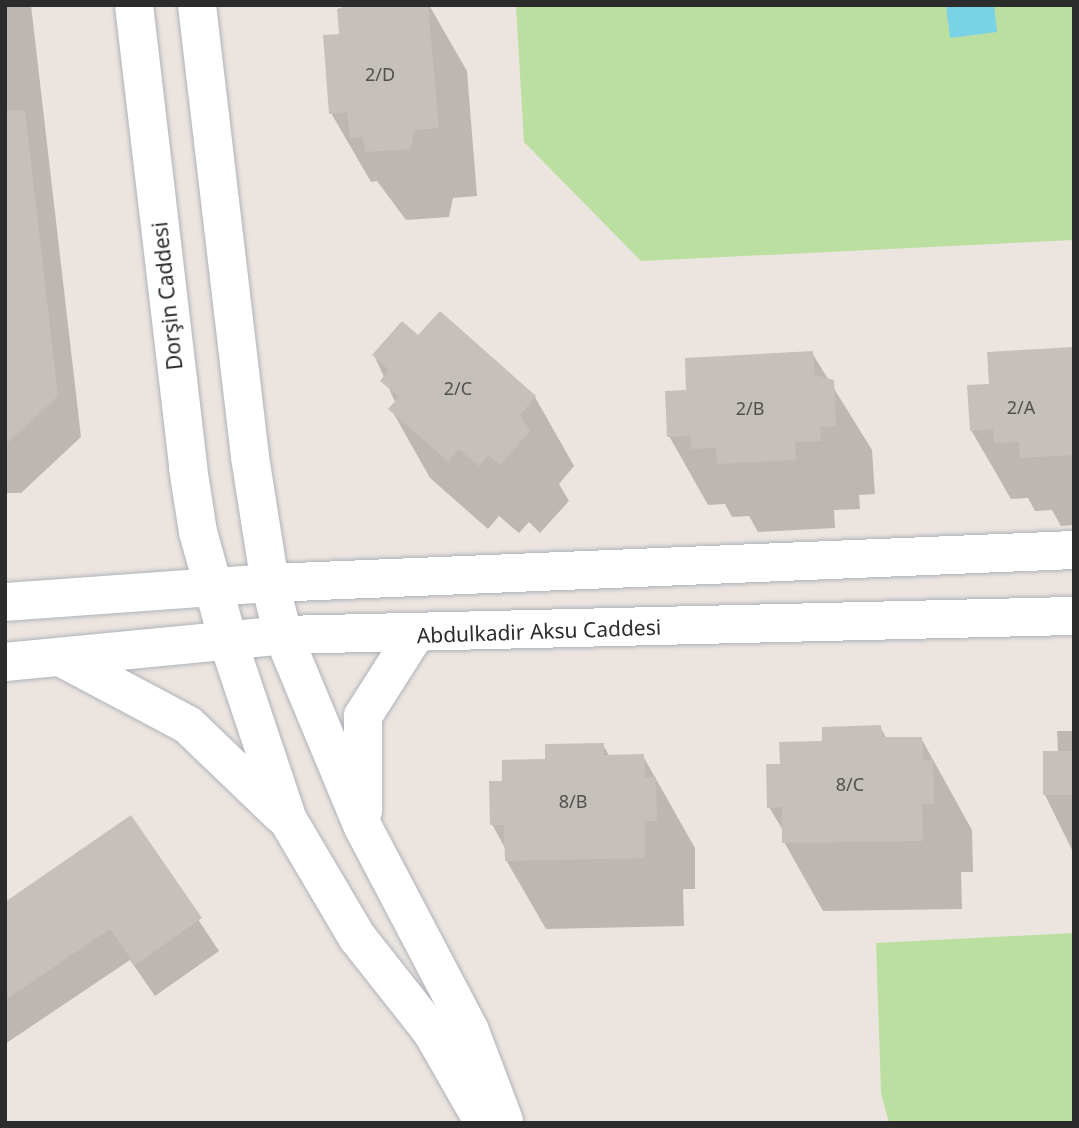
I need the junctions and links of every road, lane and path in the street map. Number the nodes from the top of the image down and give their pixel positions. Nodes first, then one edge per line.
1 (134, 5) edge
2 (197, 5) edge
3 (1074, 550) edge
4 (270, 583) junction
5 (211, 586) junction
6 (5, 602) edge
7 (1074, 616) edge
8 (415, 634) junction
9 (283, 635) junction
10 (229, 643) junction
11 (64, 659) junction
12 (5, 662) edge
13 (288, 820) junction
14 (363, 827) junction
15 (484, 1123) edge
16 (505, 1123) edge

1 - 5 main road, Dorşin Caddesi
2 - 4 main road
3 - 4 main road
4 - 5 main road
4 - 9 main road
5 - 6 main road
5 - 10 main road, Dorşin Caddesi
7 - 8 main road, Abdulkadir Aksu Caddesi
8 - 9 main road, Abdulkadir Aksu Caddesi
8 - 14 main road
9 - 10 main road, Abdulkadir Aksu Caddesi
9 - 14 main road
10 - 11 main road, Abdulkadir Aksu Caddesi
10 - 13 main road, Dorşin Caddesi
11 - 12 main road, Abdulkadir Aksu Caddesi
11 - 13 main road
13 - 15 main road
14 - 16 main road

